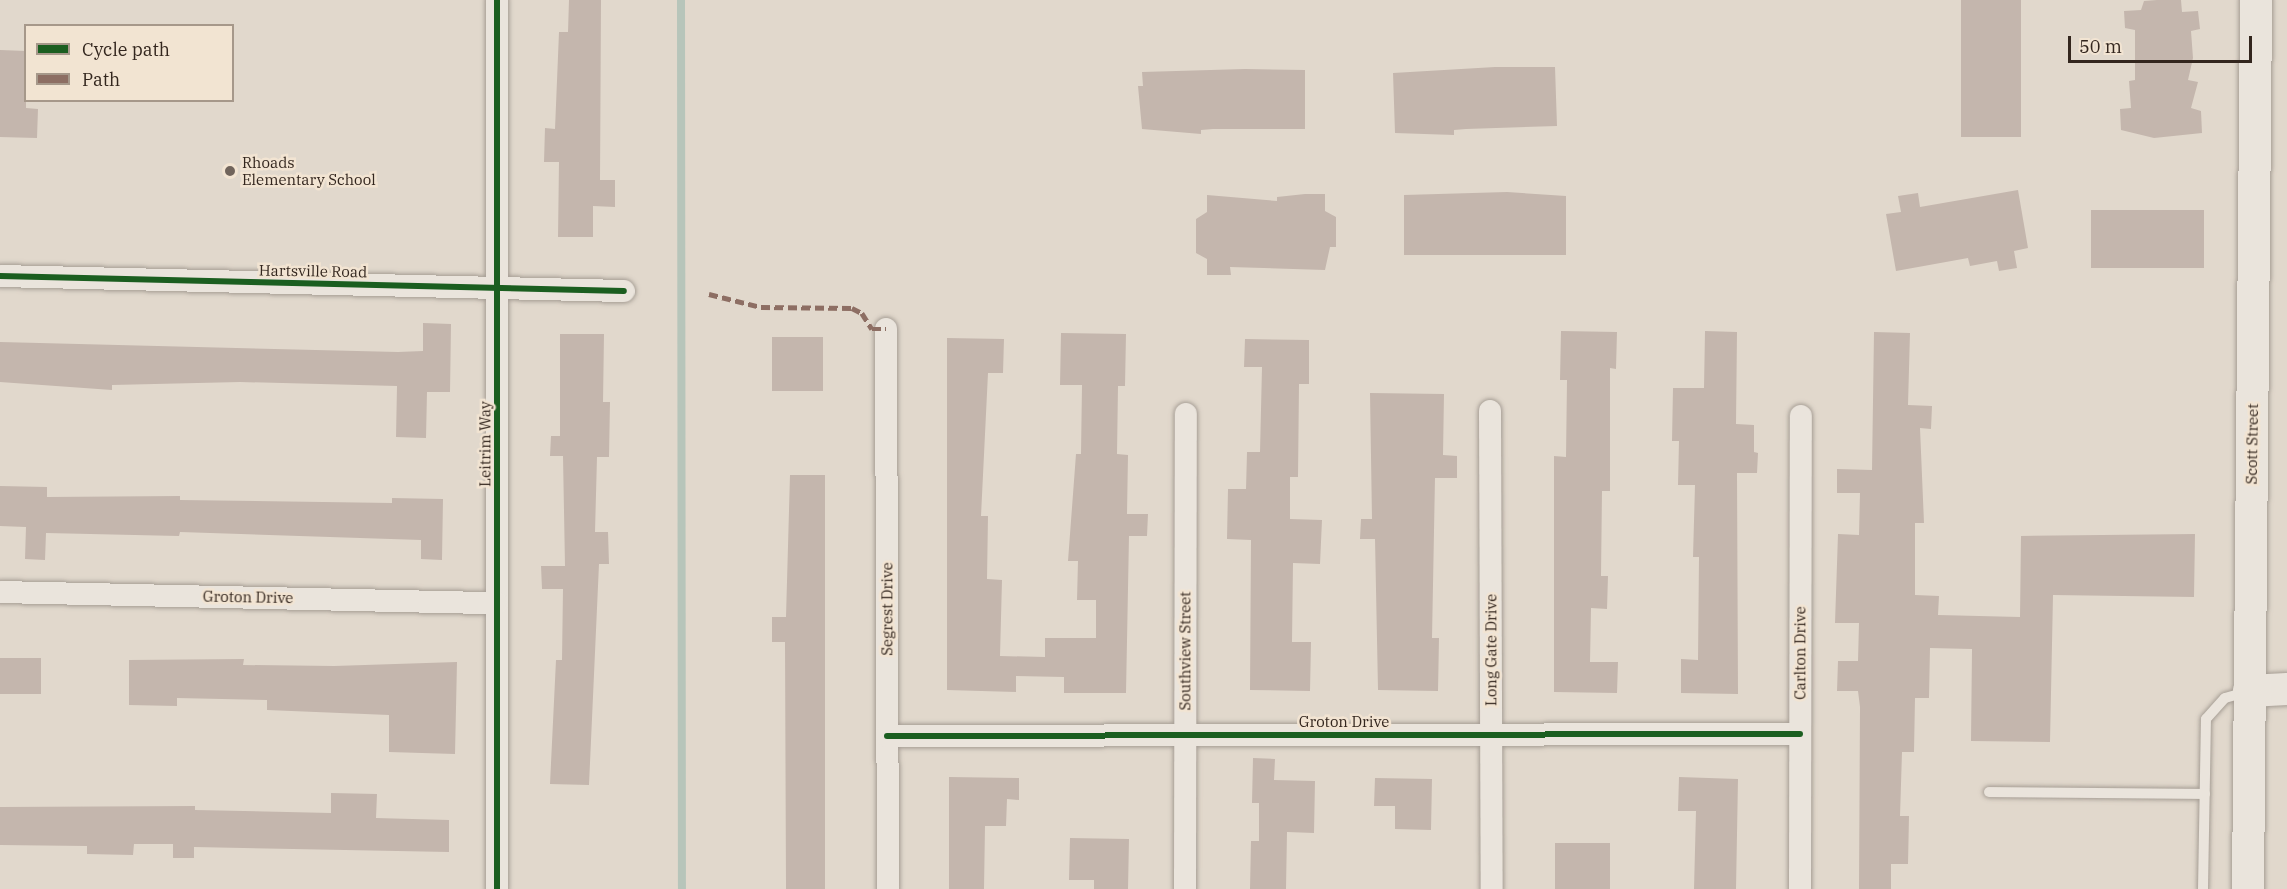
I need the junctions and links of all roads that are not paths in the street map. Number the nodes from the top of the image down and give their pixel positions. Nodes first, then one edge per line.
1 (497, 0) edge
2 (2256, 0) edge
3 (0, 276) edge
4 (497, 288) junction
5 (624, 291) dead end
6 (886, 329) dead end
7 (1490, 411) dead end
8 (1186, 414) dead end
9 (1801, 416) dead end
10 (0, 592) edge
11 (497, 603) junction
12 (2287, 689) edge
13 (2249, 692) junction
14 (1185, 734) junction
15 (1491, 734) junction
16 (1800, 734) junction
17 (887, 736) junction
18 (1989, 792) dead end
19 (2205, 794) junction
20 (497, 889) edge
21 (888, 889) edge
22 (1185, 889) edge
23 (1492, 889) edge
24 (1800, 889) edge
25 (2203, 889) edge
26 (2248, 889) edge

1 - 4 street, Leitrim Way
2 - 13 main road, Scott Street
3 - 4 street, Hartsville Road
4 - 5 street, Hartsville Road
4 - 11 street, Leitrim Way
6 - 17 street, Segrest Drive
7 - 15 street, Long Gate Drive
8 - 14 street, Southview Street
9 - 16 street, Carlton Drive
10 - 11 street, Groton Drive
11 - 20 street, Leitrim Way
12 - 13 main road
13 - 19 lane
13 - 26 main road, Scott Street
14 - 15 street, Groton Drive
14 - 17 street, Groton Drive
14 - 22 street, Southview Street
15 - 16 street, Groton Drive
15 - 23 street, Long Gate Drive
16 - 24 street, Carlton Drive
17 - 21 street, Segrest Drive
18 - 19 lane
19 - 25 lane

